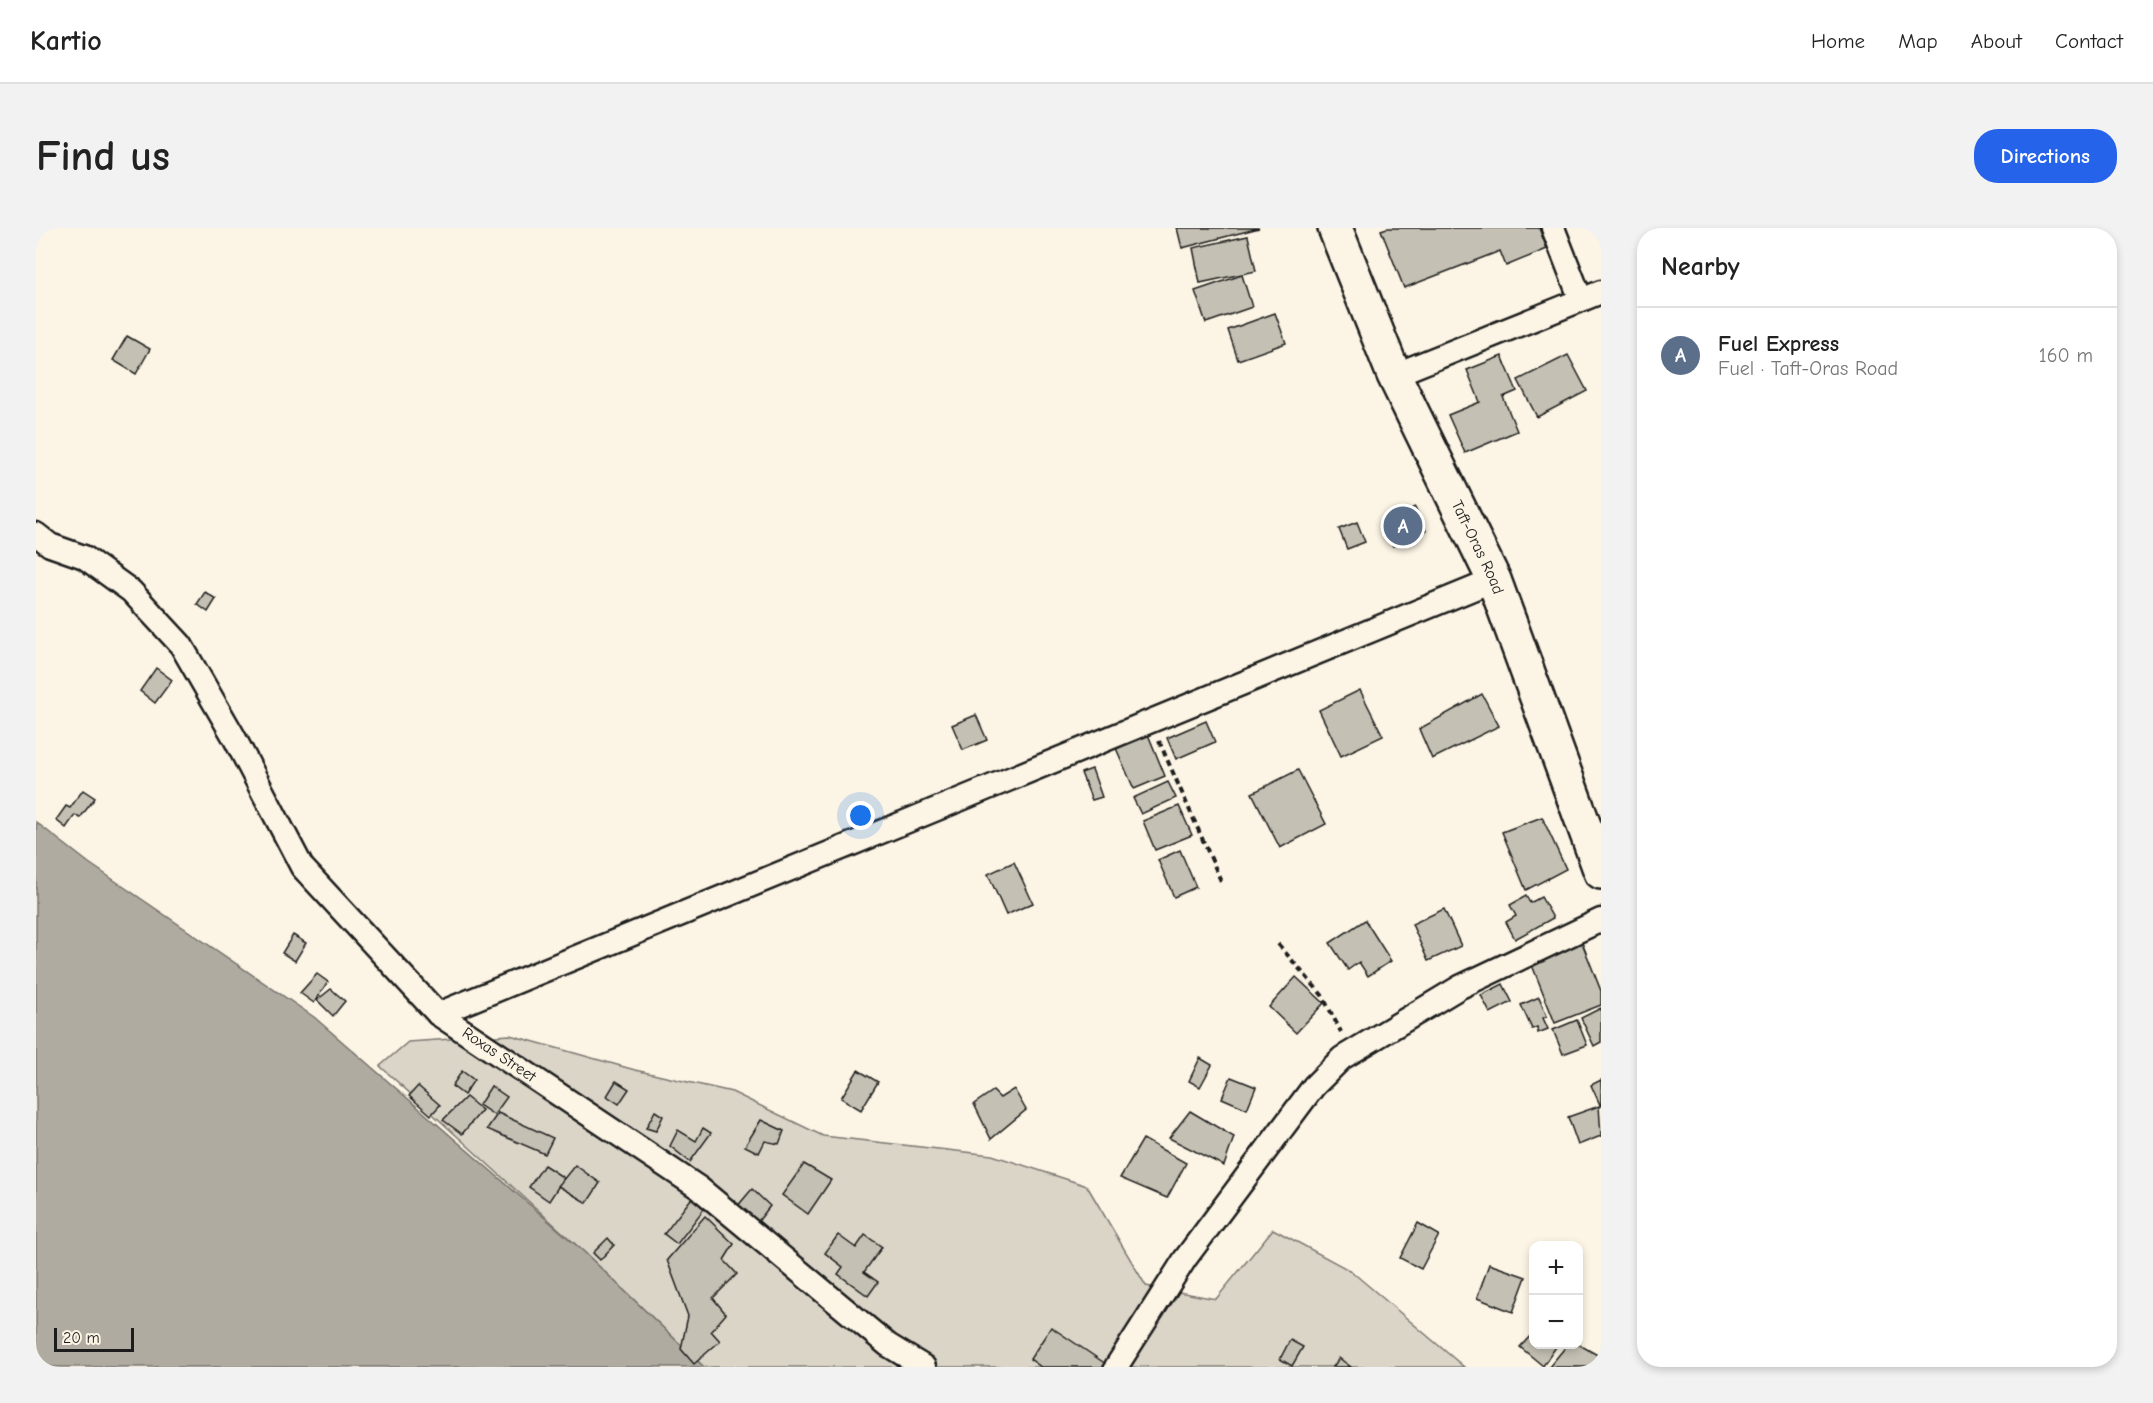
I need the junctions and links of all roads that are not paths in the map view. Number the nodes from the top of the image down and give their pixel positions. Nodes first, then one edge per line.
1 (1335, 228) edge
2 (1553, 228) edge
3 (1591, 296) edge
4 (1394, 375) junction
5 (36, 534) edge
6 (1494, 580) junction
7 (1601, 872) edge
8 (1601, 920) edge
9 (438, 1014) junction
10 (924, 1367) edge
11 (1116, 1367) edge

1 - 4 main road, Taft-Oras Road
2 - 3 street
3 - 4 street
4 - 6 main road, Taft-Oras Road
5 - 9 street, Roxas Street
6 - 7 main road, Taft-Oras Road
6 - 9 street
8 - 11 street
9 - 10 street, Roxas Street

